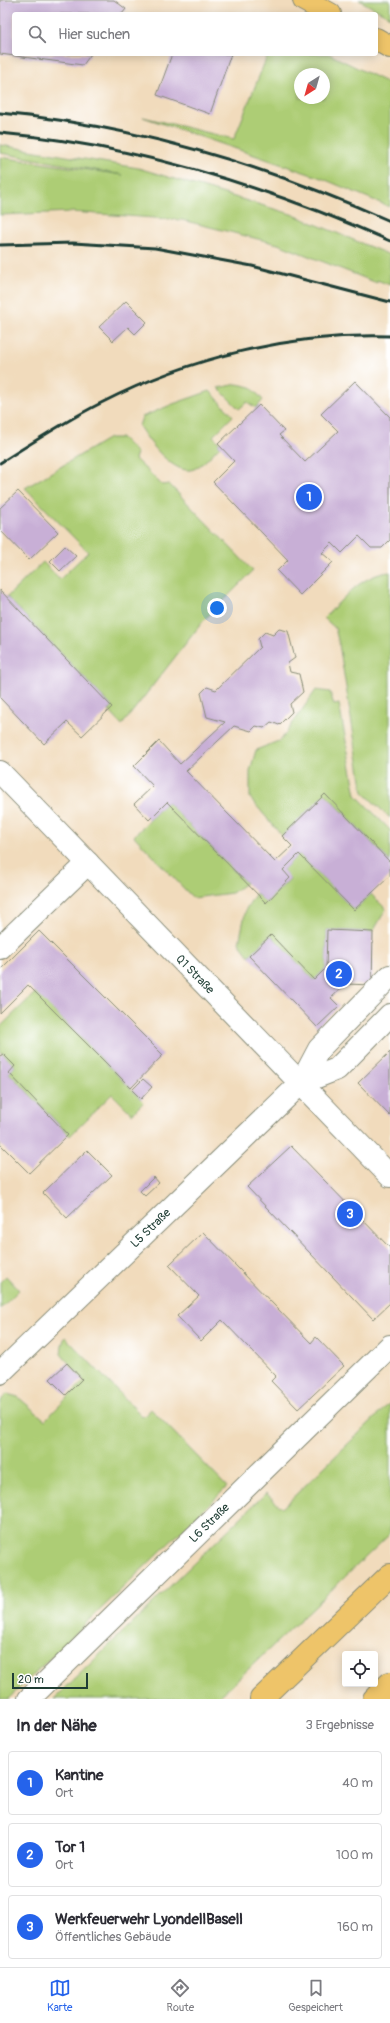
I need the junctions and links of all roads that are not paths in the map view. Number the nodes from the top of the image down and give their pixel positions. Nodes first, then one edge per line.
1 (304, 0) edge
2 (326, 12) edge
3 (378, 40) edge
4 (390, 47) edge
5 (0, 772) edge
6 (88, 863) junction
7 (0, 948) edge
8 (390, 976) edge
9 (385, 1020) edge
10 (301, 1083) junction
11 (390, 1176) edge
12 (390, 1346) edge
13 (0, 1373) edge
14 (390, 1576) edge
15 (390, 1683) edge
16 (29, 1699) edge
17 (261, 1699) edge
18 (374, 1699) edge

1 - 2 main road
3 - 4 main road
5 - 6 street, Q1 Straße
6 - 7 street
6 - 10 street, Q1 Straße
8 - 10 street
9 - 10 street
10 - 11 street, Q1 Straße
10 - 13 street, L5 Straße
12 - 16 street, L6 Straße
14 - 17 main road
15 - 18 main road

